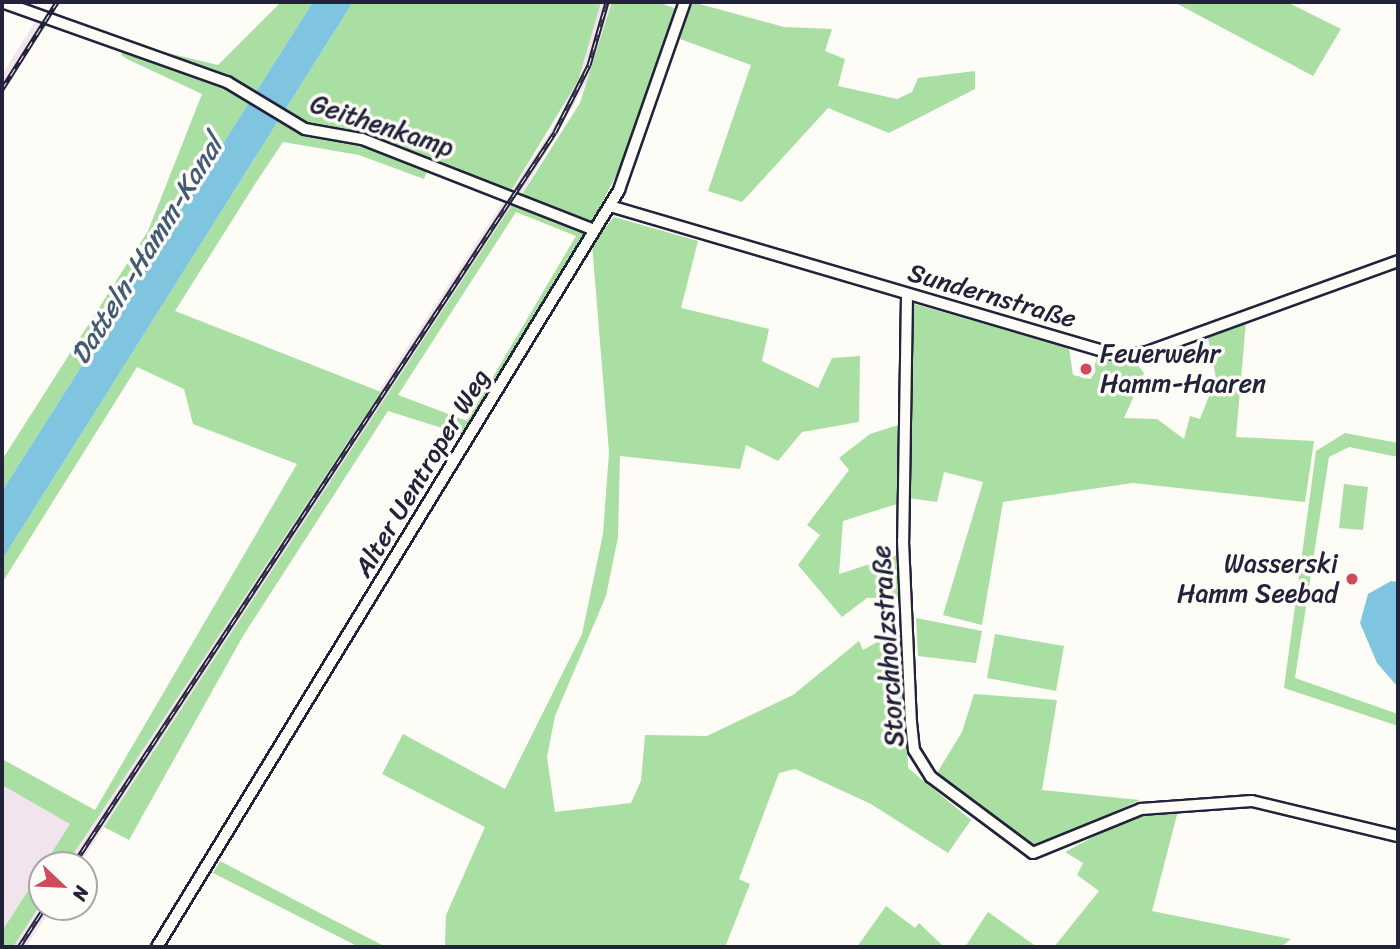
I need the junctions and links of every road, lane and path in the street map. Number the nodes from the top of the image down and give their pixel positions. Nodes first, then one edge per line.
1 (2, 2) edge
2 (685, 2) edge
3 (610, 206) junction
4 (594, 230) junction
5 (1398, 261) edge
6 (907, 296) junction
7 (1398, 836) edge
8 (157, 947) edge

1 - 4 street, Geithenkamp
2 - 3 street, Alter Uentroper Weg
3 - 4 street, Alter Uentroper Weg
3 - 6 street, Sundernstraße
4 - 8 street, Alter Uentroper Weg
5 - 6 street, Sundernstraße
6 - 7 street, Storchholzstraße

